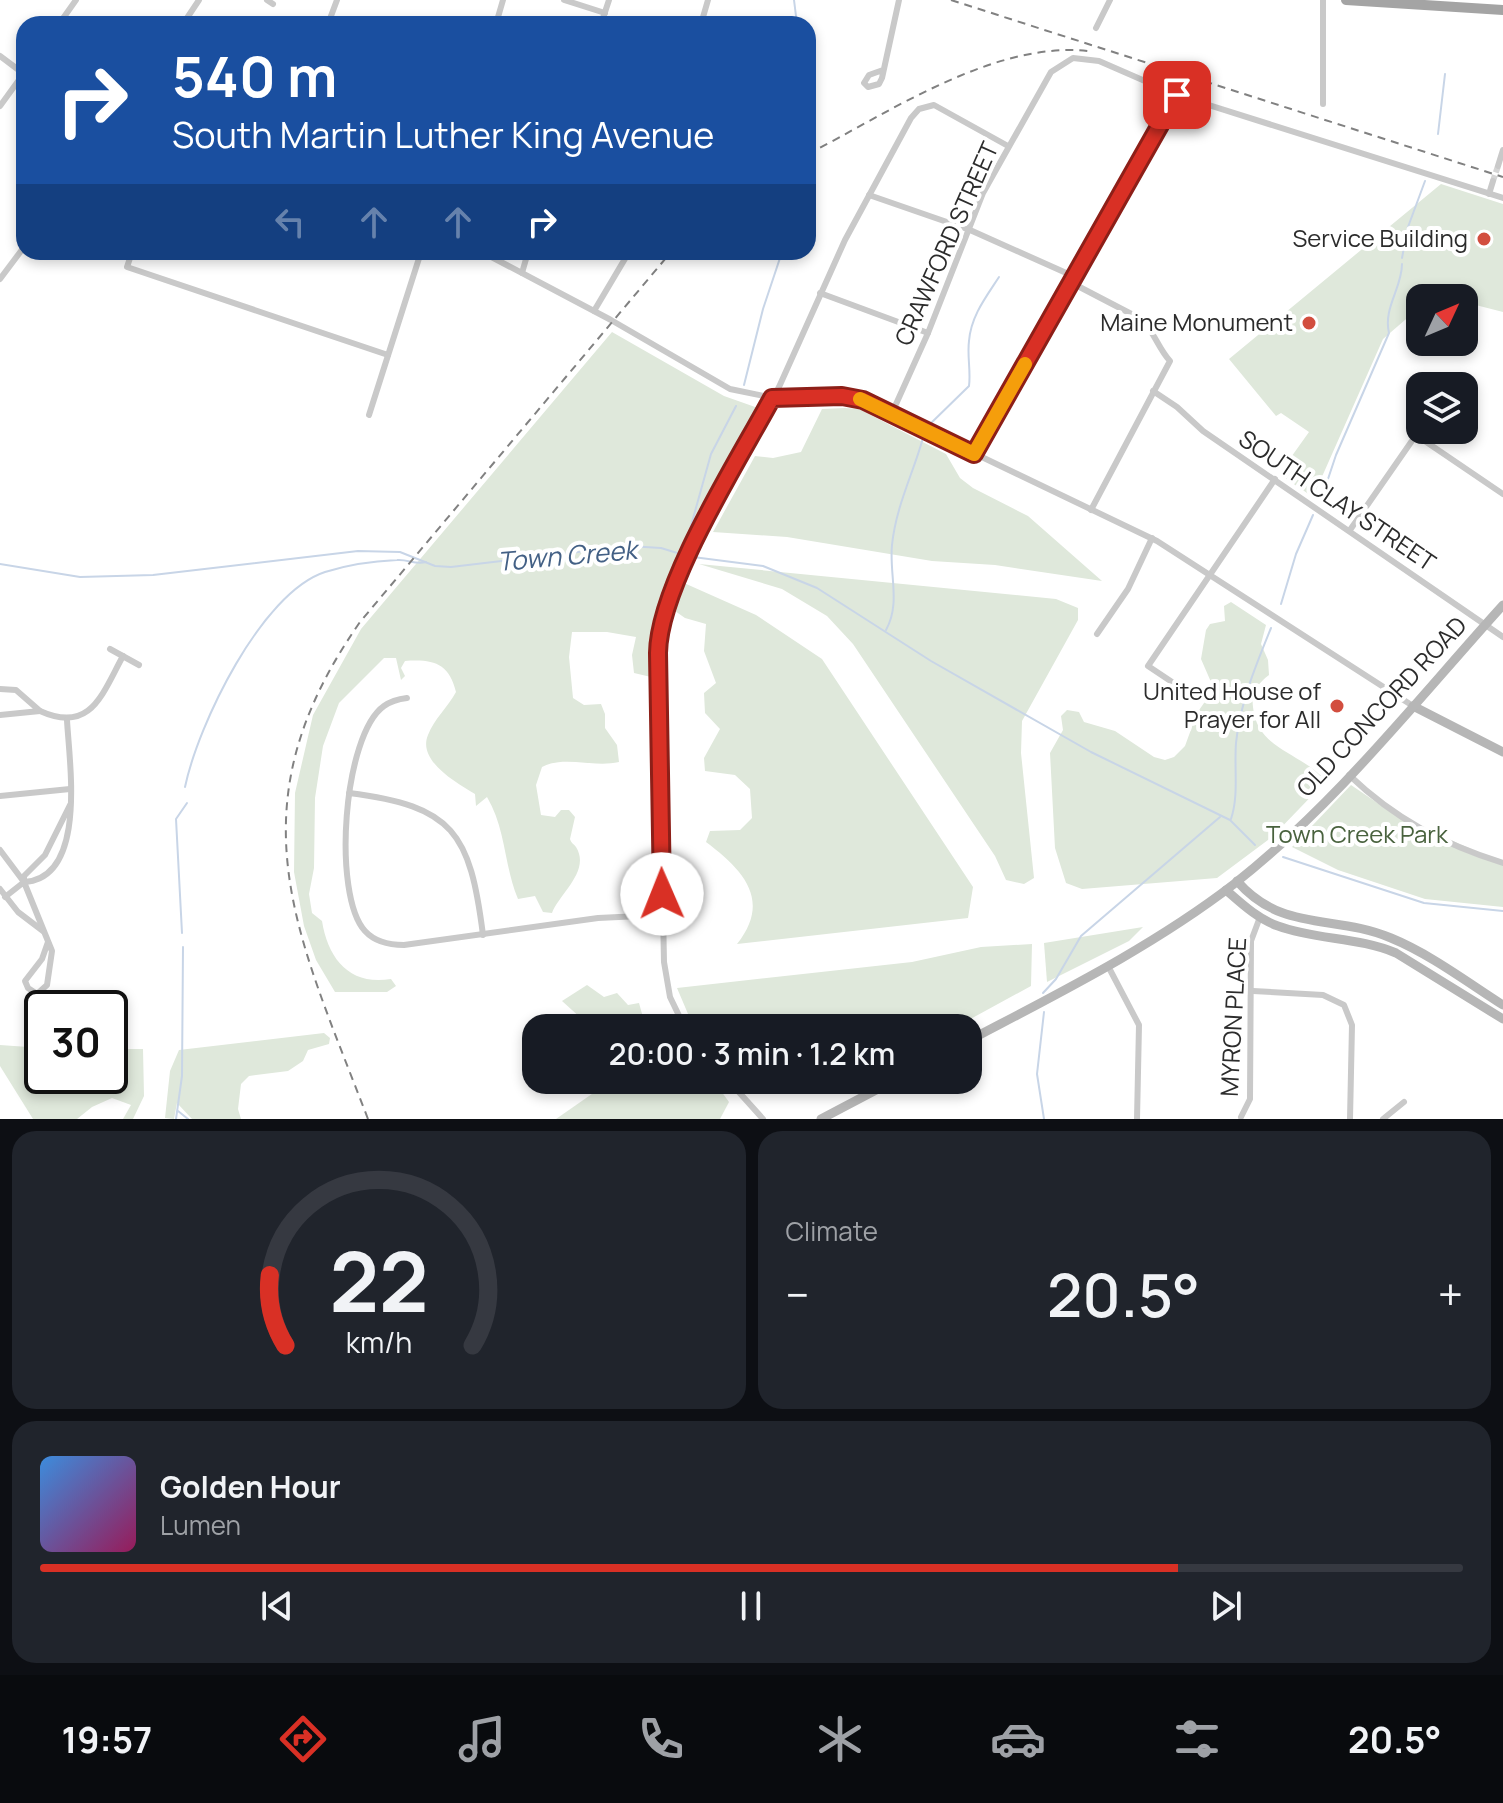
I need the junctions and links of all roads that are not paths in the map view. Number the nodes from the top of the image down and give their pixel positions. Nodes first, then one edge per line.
1 (564, 0) edge
2 (609, 0) edge
3 (899, 0) edge
4 (1110, 0) edge
5 (1323, 0) edge
6 (1346, 0) edge
7 (1450, 4) edge
8 (1503, 10) edge
9 (605, 13) junction
10 (604, 16) edge
11 (1096, 28) dead end
12 (883, 71) dead end
13 (16, 84) edge
14 (1177, 95) junction
15 (1323, 104) dead end
16 (0, 106) edge
17 (1008, 146) junction
18 (1503, 150) edge
19 (1498, 166) dead end
20 (1493, 181) tunnel mouth
21 (1489, 194) junction
22 (869, 195) junction
23 (1503, 198) edge
24 (970, 230) junction
25 (16, 258) edge
26 (129, 260) edge
27 (418, 260) edge
28 (497, 260) edge
29 (526, 260) edge
30 (624, 260) edge
31 (522, 273) junction
32 (0, 279) edge
33 (1071, 279) junction
34 (820, 293) junction
35 (594, 311) junction
36 (928, 333) junction
37 (388, 355) junction
38 (1153, 391) junction
39 (772, 398) junction
40 (892, 413) junction
41 (369, 415) dead end
42 (974, 454) junction
43 (1275, 479) junction
44 (1503, 494) edge
45 (1091, 510) junction
46 (1350, 530) junction
47 (1152, 538) junction
48 (1212, 573) junction
49 (1503, 605) edge
50 (1485, 625) junction
51 (1097, 634) dead end
52 (1503, 637) edge
53 (110, 649) dead end
54 (123, 656) junction
55 (139, 665) dead end
56 (0, 689) edge
57 (407, 698) dead end
58 (1199, 700) dead end
59 (1413, 706) junction
60 (40, 711) junction
61 (0, 715) edge
62 (67, 720) junction
63 (1503, 752) edge
64 (1349, 775) junction
65 (70, 789) junction
66 (349, 793) junction
67 (0, 796) edge
68 (70, 805) junction
69 (0, 850) edge
70 (1503, 863) edge
71 (1237, 881) junction
72 (24, 882) junction
73 (0, 889) edge
74 (1226, 890) junction
75 (5, 897) junction
76 (661, 915) junction
77 (1260, 917) junction
78 (1320, 923) junction
79 (44, 932) junction
80 (483, 935) junction
81 (48, 942) junction
82 (1108, 966) junction
83 (1253, 991) junction
84 (1503, 1005) edge
85 (677, 1014) edge
86 (1503, 1019) edge
87 (982, 1034) edge
88 (741, 1094) edge
89 (870, 1094) edge
90 (1404, 1102) dead end
91 (828, 1117) edge
92 (1241, 1117) edge
93 (763, 1119) edge
94 (1137, 1119) edge
95 (1350, 1119) edge
96 (1383, 1119) edge

1 - 9 street
2 - 9 street
3 - 12 street
4 - 11 street
5 - 15 street
6 - 7 main road
7 - 8 main road
9 - 10 street
13 - 16 street
14 - 17 street, CRAWFORD STREET
14 - 21 street
14 - 33 street
17 - 22 street
17 - 24 street, CRAWFORD STREET
18 - 19 street
20 - 21 street
21 - 23 street
22 - 24 street
22 - 34 street
24 - 33 street
24 - 36 street, CRAWFORD STREET
25 - 32 street
26 - 37 street
27 - 37 street
28 - 31 street
29 - 31 street
30 - 35 street
31 - 35 street
33 - 38 street
33 - 42 street
34 - 36 street
34 - 39 street
35 - 39 street
36 - 40 street, CRAWFORD STREET
37 - 41 street
38 - 43 street, SOUTH CLAY STREET
38 - 45 street
39 - 40 street
39 - 76 street
40 - 42 street
42 - 45 street
43 - 46 street, SOUTH CLAY STREET
43 - 48 street
44 - 46 street
45 - 47 street
46 - 50 street, SOUTH CLAY STREET
47 - 48 street
47 - 51 street
48 - 58 street
48 - 59 street
49 - 50 street, OLD CONCORD ROAD
50 - 52 street, SOUTH CLAY STREET
50 - 59 street, OLD CONCORD ROAD
53 - 54 street
54 - 55 street
54 - 62 street
56 - 60 street
57 - 66 street
59 - 63 street
59 - 64 street, OLD CONCORD ROAD
60 - 61 street
60 - 62 street
62 - 65 street
64 - 70 street
64 - 71 street, OLD CONCORD ROAD
65 - 67 street
65 - 68 street
66 - 80 street
66 - 80 street
68 - 72 street
68 - 72 street
69 - 72 street
71 - 74 street, OLD CONCORD ROAD
71 - 78 street
72 - 75 street
72 - 79 street
73 - 75 street
74 - 77 street
74 - 82 street, OLD CONCORD ROAD
75 - 79 street
76 - 80 street
76 - 85 street
77 - 78 street
77 - 83 street, MYRON PLACE
77 - 86 street
78 - 84 street
79 - 81 street
81 - 81 street
82 - 87 street, OLD CONCORD ROAD
82 - 94 street
83 - 92 street, MYRON PLACE
83 - 95 street
88 - 93 street
89 - 91 street
90 - 96 street

